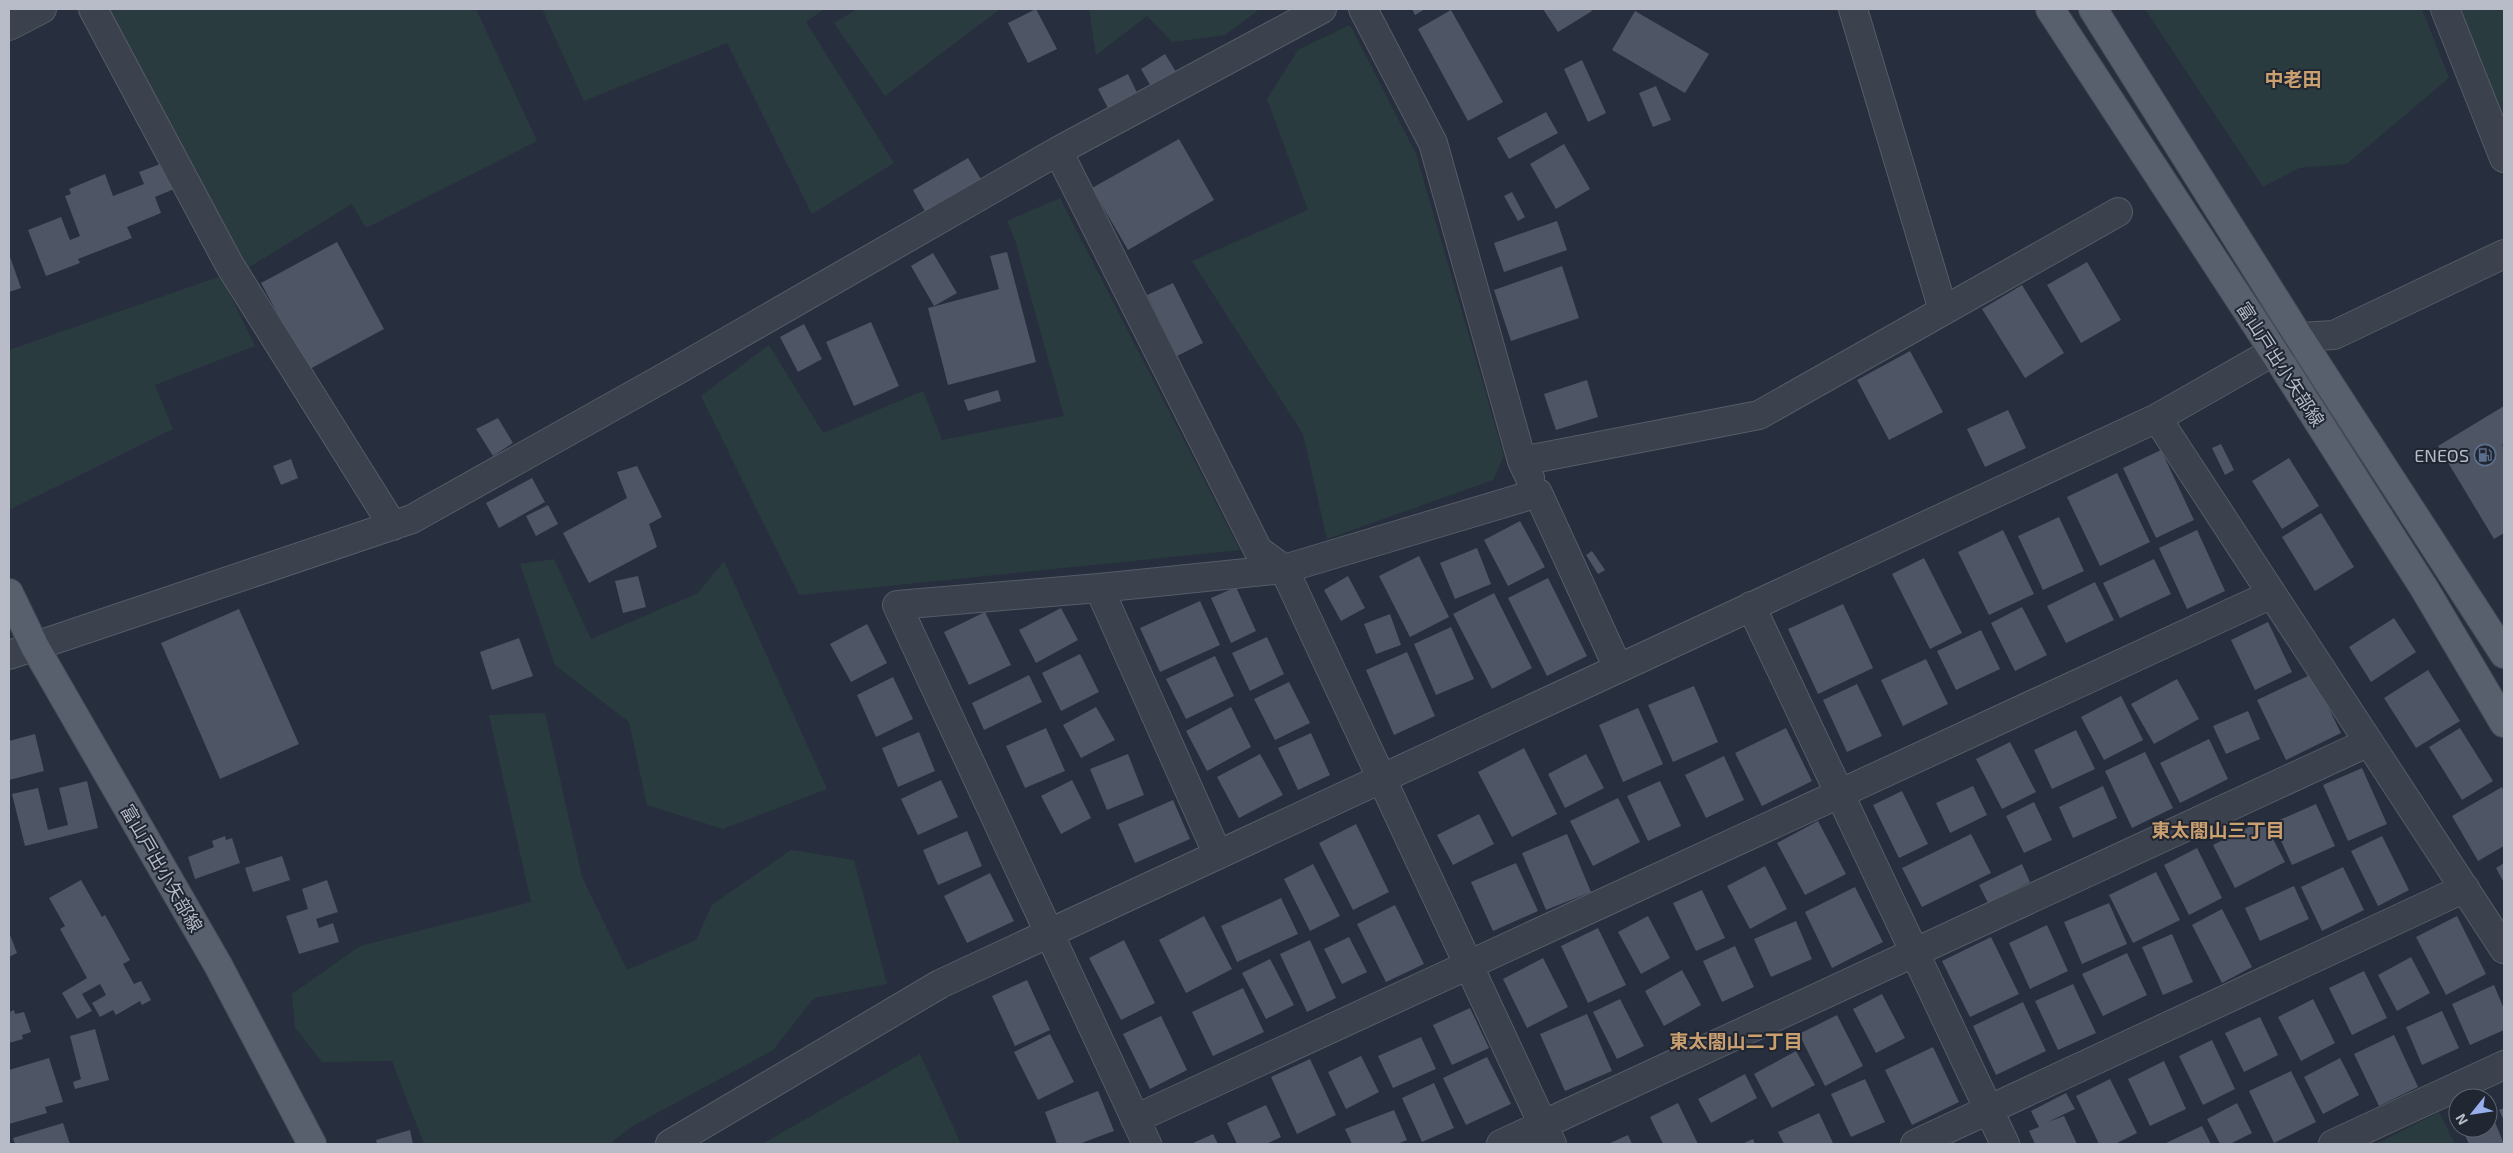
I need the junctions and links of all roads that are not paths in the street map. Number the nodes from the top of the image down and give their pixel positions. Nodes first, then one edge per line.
1 (42, 9) edge
2 (93, 9) edge
3 (1322, 9) edge
4 (1362, 9) edge
5 (1853, 9) edge
6 (2050, 9) edge
7 (2093, 9) edge
8 (2445, 9) edge
9 (9, 26) edge
10 (1058, 151) junction
11 (2504, 158) edge
12 (2118, 212) dead end
13 (2504, 254) edge
14 (1943, 310) junction
15 (2299, 337) junction
16 (2274, 352) junction
17 (2157, 418) junction
18 (1522, 461) junction
19 (1538, 493) junction
20 (393, 526) junction
21 (1284, 569) junction
22 (1099, 588) junction
23 (9, 593) edge
24 (2272, 594) junction
25 (1752, 606) junction
26 (35, 647) junction
27 (2504, 654) edge
28 (9, 655) edge
29 (1618, 668) junction
30 (2504, 723) edge
31 (2369, 742) junction
32 (1382, 779) junction
33 (1840, 793) junction
34 (1218, 855) junction
35 (2465, 888) junction
36 (1049, 934) junction
37 (2504, 949) edge
38 (1915, 952) junction
39 (1468, 965) junction
40 (2504, 1065) edge
41 (1989, 1110) junction
42 (1135, 1119) junction
43 (1547, 1135) edge
44 (312, 1144) edge
45 (670, 1144) edge
46 (1147, 1144) edge
47 (1501, 1144) edge
48 (1915, 1144) edge
49 (2005, 1144) edge
50 (2333, 1144) edge

1 - 9 street
2 - 20 street
3 - 10 street
4 - 18 street
5 - 14 street
6 - 16 main road, 富山戸出小矢部線
7 - 15 main road, 富山戸出小矢部線
8 - 11 street
10 - 20 street
10 - 21 street
12 - 14 street
13 - 15 street
14 - 18 street
15 - 16 street
15 - 27 main road, 富山戸出小矢部線
16 - 17 street
16 - 30 main road, 富山戸出小矢部線
17 - 24 street
17 - 25 street
18 - 19 street
19 - 21 street
19 - 29 street
20 - 26 street
21 - 22 street
21 - 32 street
22 - 34 street
22 - 36 street
23 - 26 main road, 富山戸出小矢部線
24 - 31 street
24 - 33 street
25 - 29 street
25 - 33 street
26 - 28 street
26 - 44 main road, 富山戸出小矢部線
29 - 32 street
31 - 35 street
31 - 38 street
32 - 34 street
32 - 39 street
33 - 38 street
33 - 39 street
34 - 36 street
35 - 37 street
35 - 41 street
36 - 42 street
36 - 45 street
38 - 41 street
38 - 43 street
39 - 42 street
39 - 43 street
40 - 50 street
41 - 48 street
41 - 49 street
42 - 46 street
43 - 47 street

